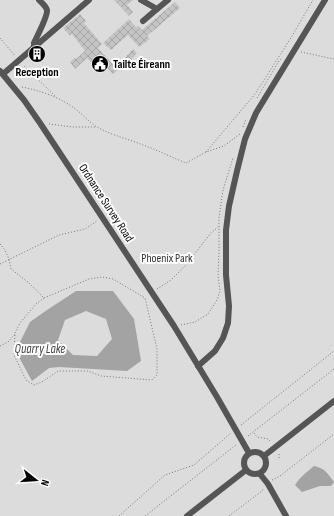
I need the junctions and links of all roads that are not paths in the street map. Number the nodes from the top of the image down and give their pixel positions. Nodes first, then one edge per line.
1 (39, 0) edge
2 (89, 0) edge
3 (141, 0) edge
4 (168, 0) edge
5 (325, 0) edge
6 (157, 9) junction
7 (143, 21) dead end
8 (34, 47) junction
9 (2, 73) edge
10 (198, 366) junction
11 (334, 401) edge
12 (249, 453) junction
13 (264, 456) junction
14 (246, 470) junction
15 (260, 474) junction
16 (187, 516) edge
17 (286, 516) edge

1 - 8 street
2 - 8 street
3 - 6 street
4 - 6 street
5 - 10 street
6 - 7 street
8 - 9 street
9 - 10 street, Ordnance Survey Road
10 - 12 street, Ordnance Survey Road
11 - 13 street
12 - 13 street
12 - 14 street
13 - 15 street
14 - 15 street
14 - 16 street
15 - 17 street

